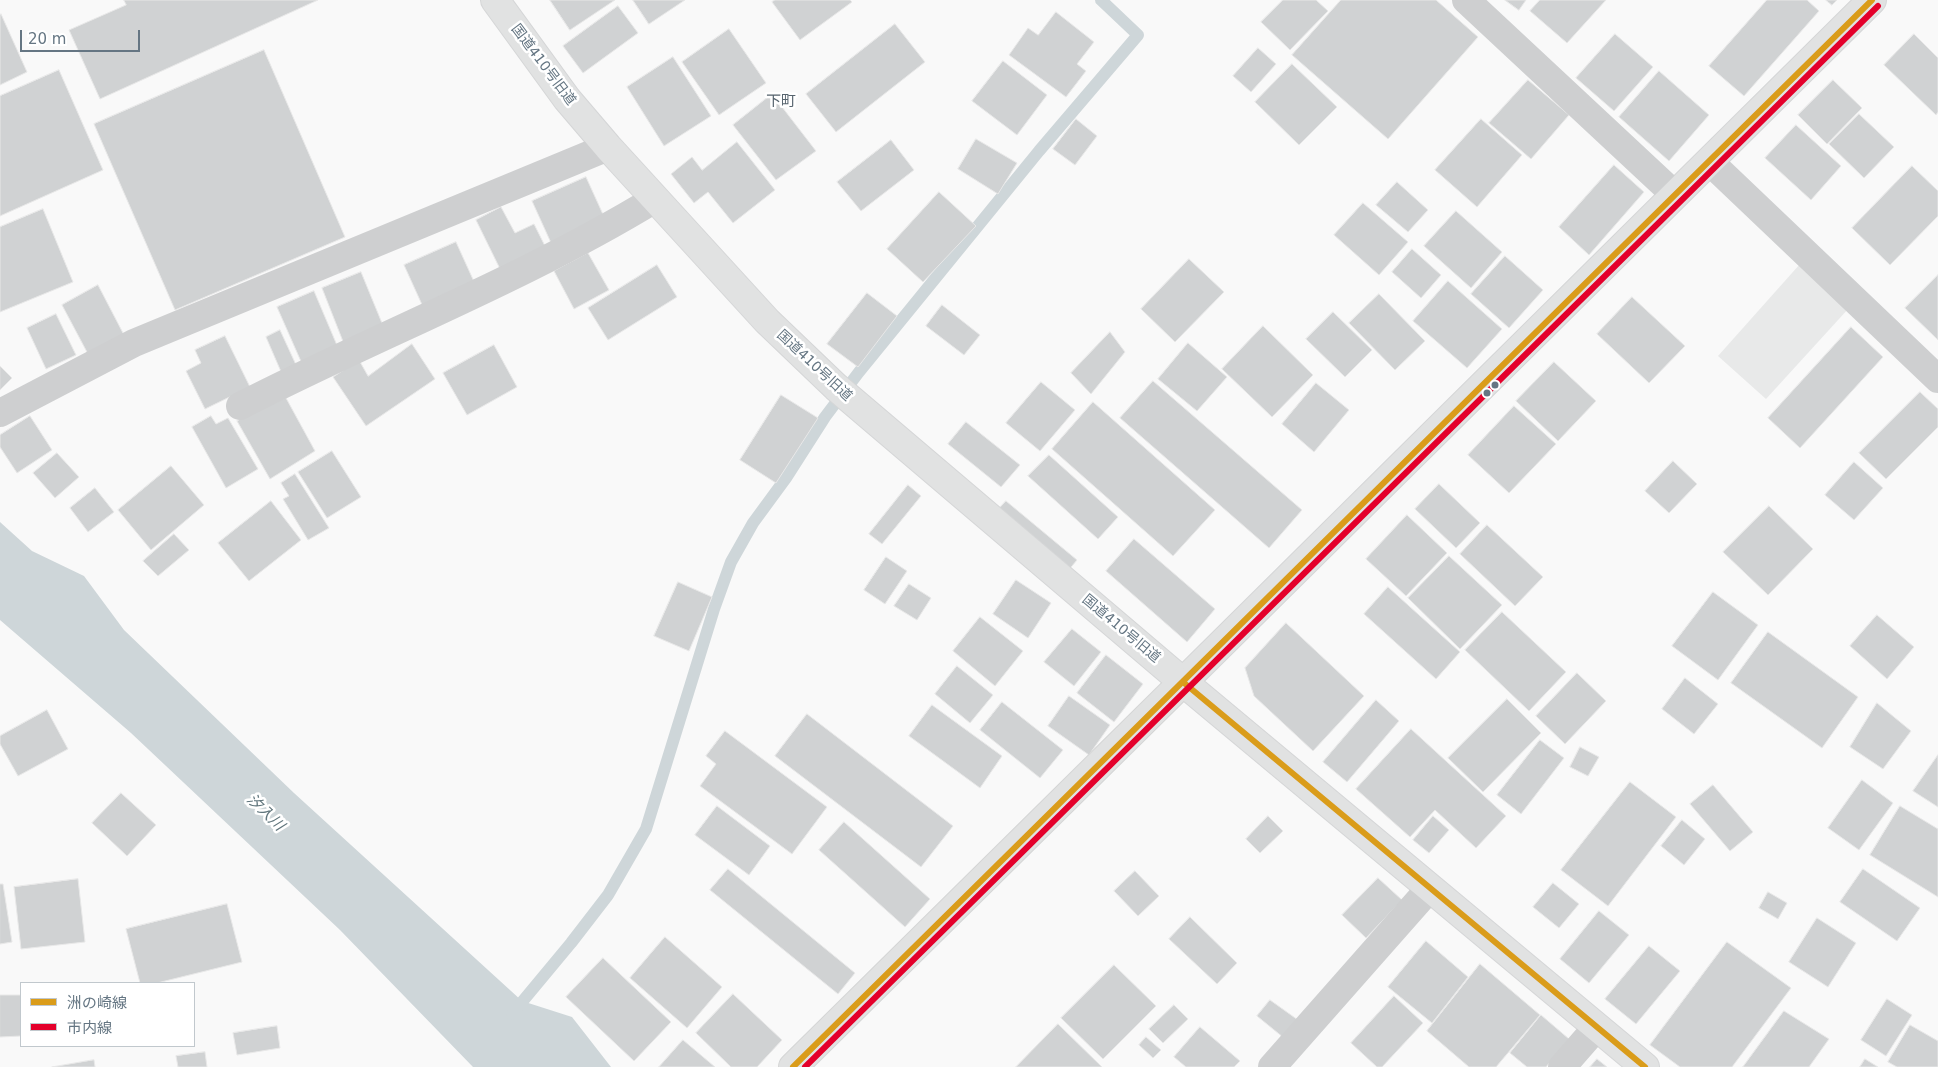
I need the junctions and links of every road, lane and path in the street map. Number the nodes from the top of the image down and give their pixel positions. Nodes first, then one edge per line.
1 (495, 0) edge
2 (1466, 0) edge
3 (1872, 0) edge
4 (608, 147) junction
5 (1710, 162) junction
6 (1674, 194) junction
7 (655, 199) junction
8 (1938, 379) edge
9 (240, 406) dead end
10 (0, 413) edge
11 (1183, 682) junction
12 (1430, 888) junction
13 (1596, 1028) junction
14 (1277, 1065) edge
15 (793, 1067) edge
16 (1562, 1067) edge
17 (1645, 1067) edge

1 - 4 main road, 国道410号旧道
2 - 6 street
3 - 5 main road
4 - 7 main road, 国道410号旧道
4 - 10 street
5 - 6 main road
5 - 8 street
6 - 11 main road
7 - 9 street
7 - 11 main road, 国道410号旧道
11 - 12 main road, 国道410号旧道
11 - 15 main road
12 - 13 main road, 国道410号旧道
12 - 14 street
13 - 16 street
13 - 17 main road, 国道410号旧道

